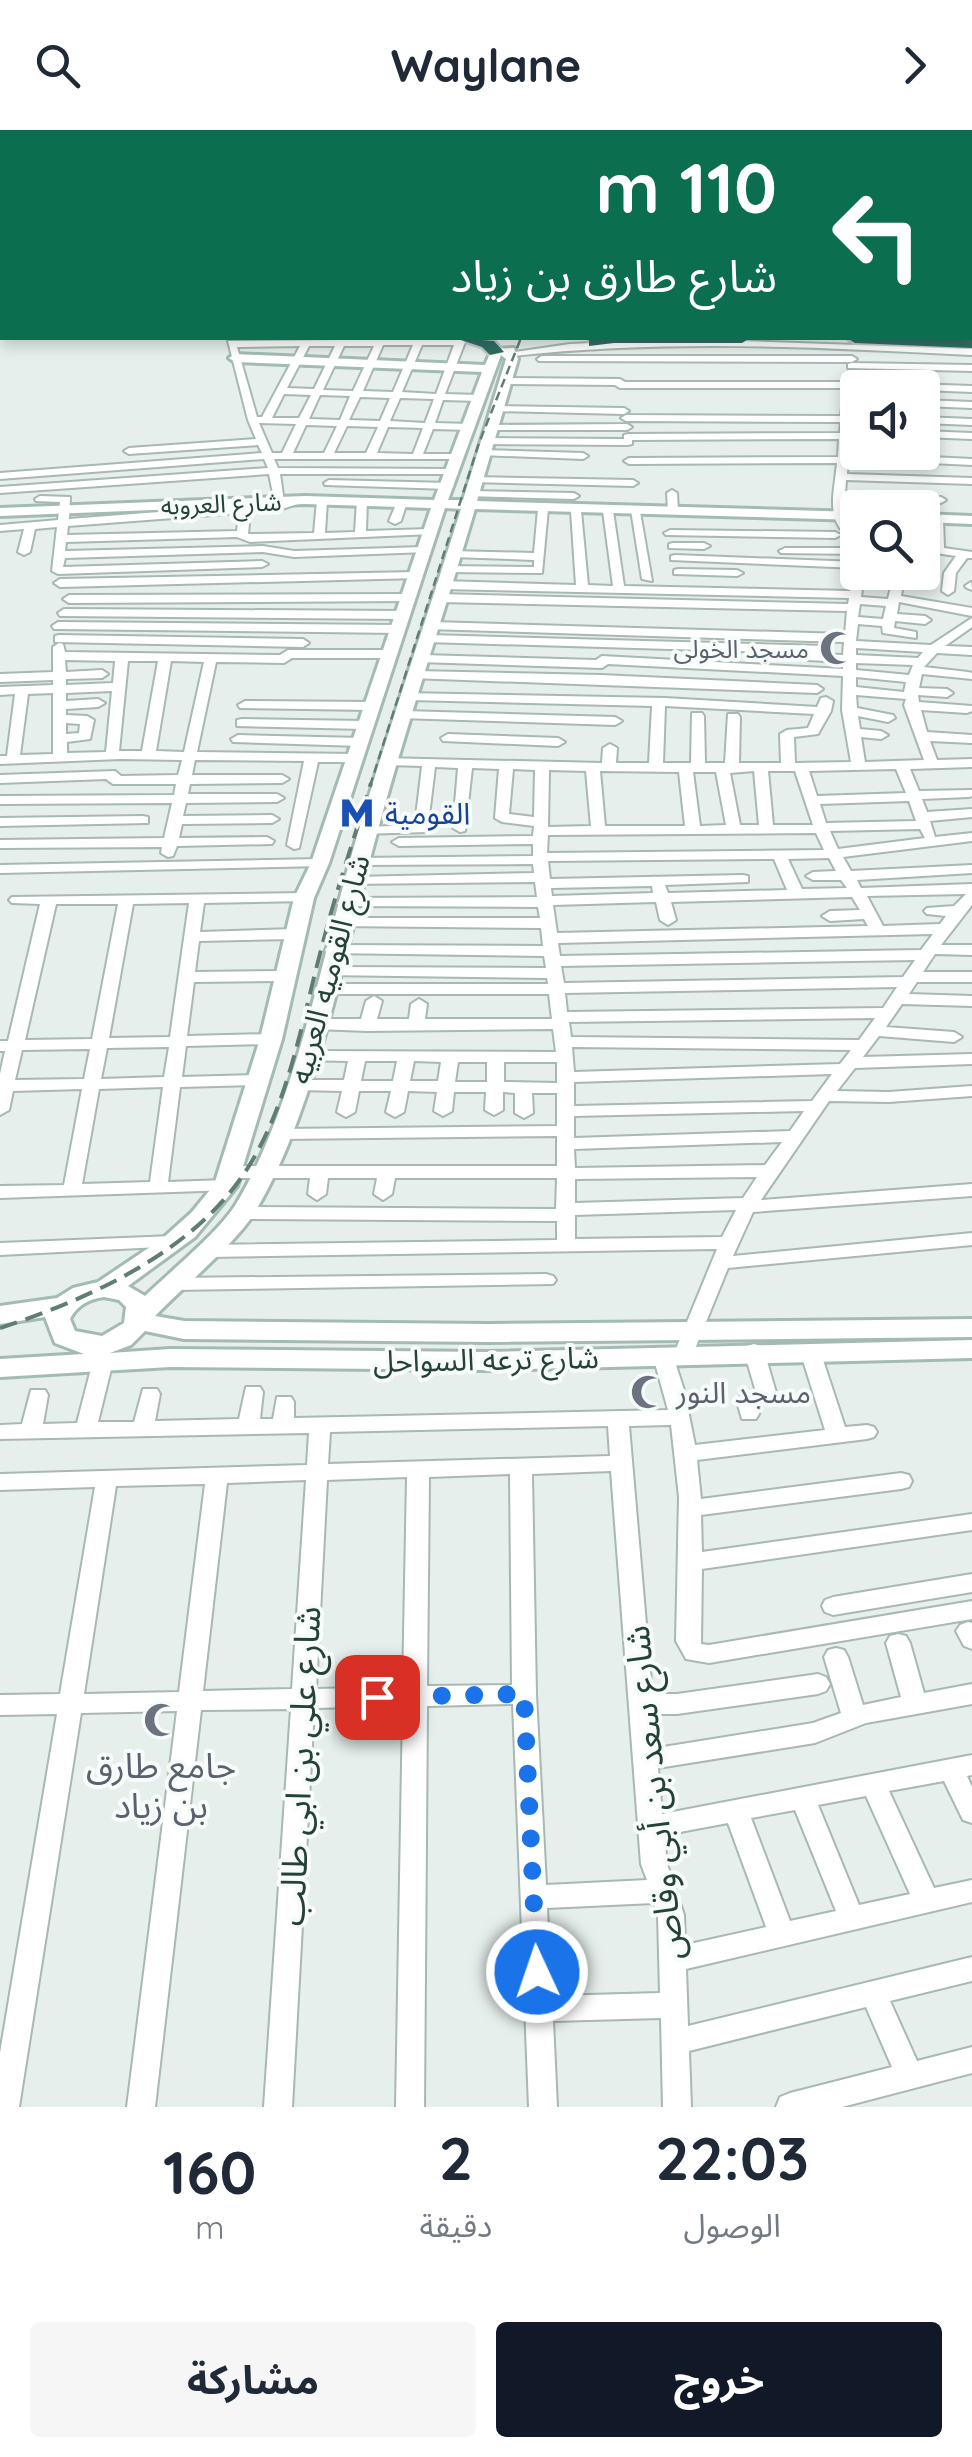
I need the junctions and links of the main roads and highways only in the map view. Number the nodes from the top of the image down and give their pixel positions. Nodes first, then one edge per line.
1 (462, 340) edge
2 (606, 340) edge
3 (893, 340) edge
4 (854, 342) edge
5 (595, 343) road end
6 (489, 421) road end

1 - 6 highway
2 - 5 highway
3 - 4 highway

